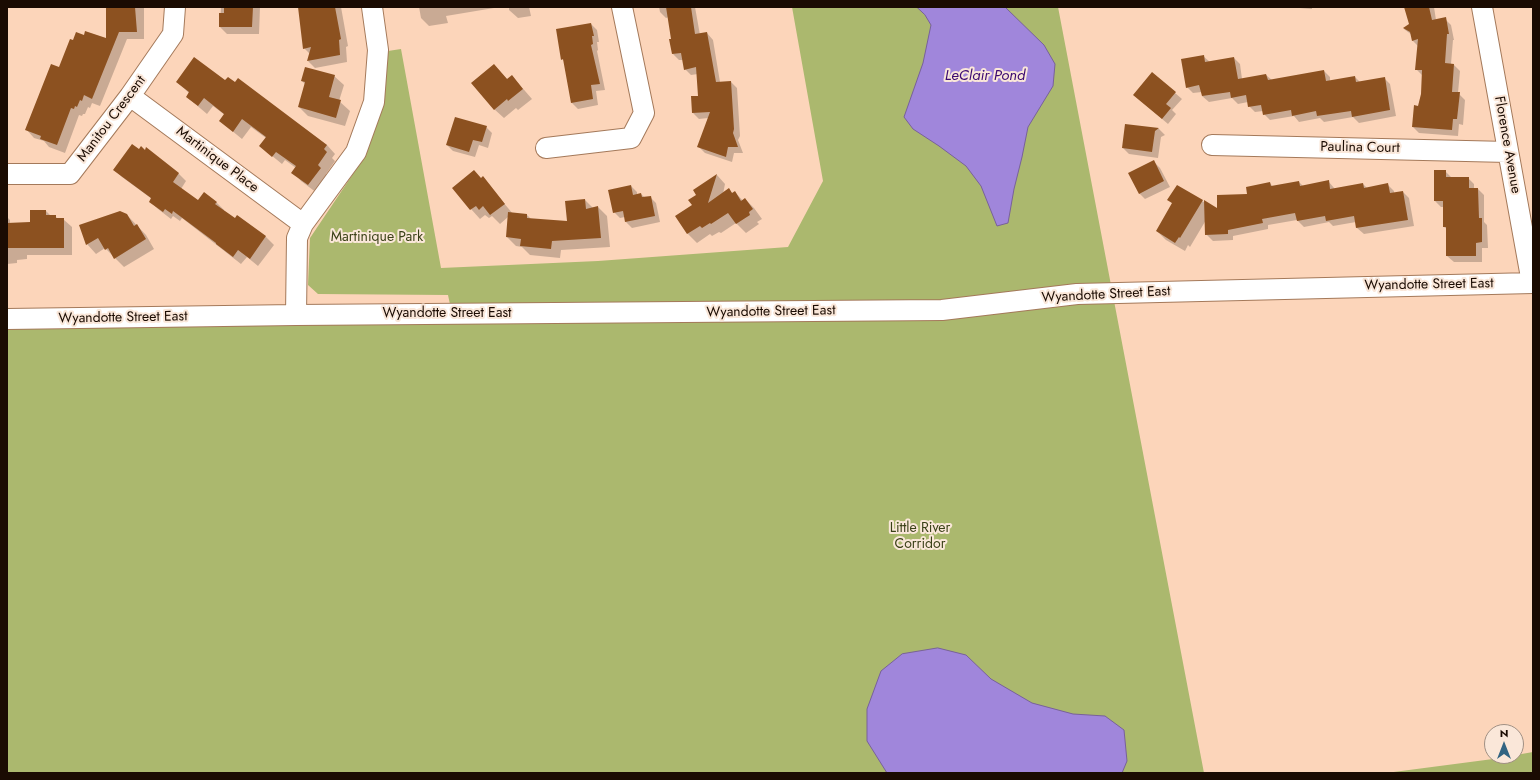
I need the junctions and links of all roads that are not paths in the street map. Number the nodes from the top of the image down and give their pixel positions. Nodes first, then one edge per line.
1 (175, 7) edge
2 (372, 7) edge
3 (622, 7) edge
4 (1482, 7) edge
5 (130, 96) junction
6 (1212, 145) dead end
7 (546, 148) dead end
8 (1508, 152) junction
9 (7, 174) edge
10 (303, 224) junction
11 (1532, 283) edge
12 (296, 315) junction
13 (7, 320) edge

1 - 5 street, Manitou Crescent
2 - 10 street
3 - 7 street
4 - 8 street, Florence Avenue
5 - 9 street, Manitou Crescent
5 - 10 street, Martinique Place
6 - 8 street, Paulina Court
8 - 11 street, Florence Avenue
10 - 12 street
11 - 12 street, Wyandotte Street East
12 - 13 street, Wyandotte Street East

